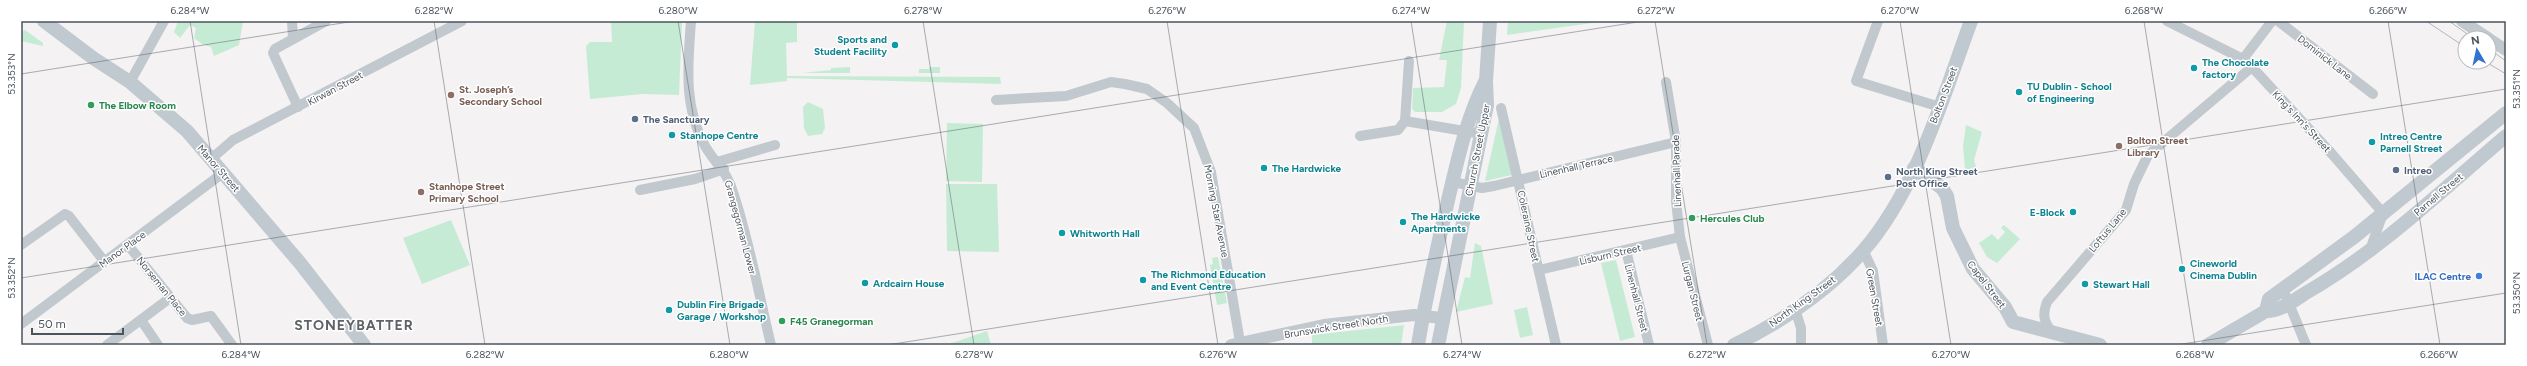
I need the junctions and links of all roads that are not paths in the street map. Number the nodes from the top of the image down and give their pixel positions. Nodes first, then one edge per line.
1 (44, 21) edge
2 (164, 21) edge
3 (292, 21) edge
4 (326, 21) edge
5 (462, 21) edge
6 (691, 21) edge
7 (1490, 21) edge
8 (1878, 21) edge
9 (1971, 21) edge
10 (2167, 21) edge
11 (2272, 21) edge
12 (2278, 21) edge
13 (2462, 21) edge
14 (311, 25) edge
15 (2476, 30) edge
16 (293, 38) junction
17 (2497, 44) edge
18 (2506, 50) edge
19 (2243, 59) junction
20 (1409, 61) dead end
21 (2252, 67) junction
22 (1486, 81) junction
23 (130, 82) junction
24 (1666, 82) dead end
25 (2373, 94) dead end
26 (996, 100) dead end
27 (298, 107) junction
28 (1940, 107) junction
29 (1501, 108) dead end
30 (2506, 113) edge
31 (1405, 121) junction
32 (1466, 131) junction
33 (1482, 134) junction
34 (1360, 136) dead end
35 (2506, 136) edge
36 (1676, 142) junction
37 (775, 145) dead end
38 (211, 159) junction
39 (720, 165) junction
40 (1914, 168) junction
41 (223, 173) junction
42 (1519, 181) junction
43 (1452, 182) junction
44 (1471, 186) junction
45 (640, 190) dead end
46 (2383, 214) junction
47 (1680, 237) junction
48 (22, 242) edge
49 (128, 245) junction
50 (1626, 250) junction
51 (1863, 250) junction
52 (2370, 252) junction
53 (104, 261) junction
54 (1539, 270) junction
55 (2283, 289) junction
56 (170, 298) junction
57 (2289, 303) junction
58 (1795, 309) junction
59 (2266, 311) junction
60 (1423, 316) junction
61 (1442, 318) junction
62 (141, 320) junction
63 (21, 324) edge
64 (2052, 332) junction
65 (1236, 344) edge
66 (107, 345) edge
67 (158, 345) edge
68 (232, 345) edge
69 (364, 345) edge
70 (771, 345) edge
71 (1418, 345) edge
72 (1438, 345) edge
73 (1556, 345) edge
74 (1649, 345) edge
75 (1708, 345) edge
76 (1734, 345) edge
77 (1801, 345) edge
78 (1883, 345) edge
79 (2100, 345) edge
80 (2209, 345) edge
81 (2306, 345) edge

1 - 23 main road, Manor Street
2 - 23 street
3 - 16 street
4 - 14 street
5 - 27 street, Kirwan Street
6 - 39 street, Grangegorman Lower
7 - 22 main road
8 - 28 street
9 - 28 main road, Bolton Street
10 - 19 street, King's Inn's Street
11 - 19 street
12 - 25 street, Dominick Lane
13 - 15 street
14 - 16 street
16 - 27 street
17 - 18 street
19 - 21 street, King's Inn's Street
20 - 31 street
21 - 46 street, King's Inn's Street
21 - 64 street, Loftus Lane
22 - 32 main road, Church Street Upper
22 - 33 main road, Church Street Upper
23 - 38 main road, Manor Street
24 - 36 street, Linenhall Parade
26 - 65 street, Morning Star Avenue
27 - 38 street, Kirwan Street
28 - 40 main road, Bolton Street
29 - 42 street, Coleraine Street
30 - 46 main road, Parnell Street
31 - 32 street
31 - 34 street
32 - 33 street
32 - 43 main road, Church Street Upper
33 - 44 main road, Church Street Upper
35 - 52 main road, Parnell Street
36 - 42 street, Linenhall Terrace
36 - 47 street, Linenhall Parade
37 - 39 street
38 - 41 main road, Manor Street
39 - 45 street
39 - 70 street, Grangegorman Lower
40 - 51 main road, North King Street
40 - 64 main road, Capel Street
41 - 49 street, Manor Place
41 - 69 main road, Manor Street
42 - 44 street, Linenhall Terrace
42 - 54 street, Coleraine Street
43 - 44 street, Linenhall Terrace
43 - 60 main road, Church Street Upper
44 - 61 main road, Church Street Upper
46 - 52 street
46 - 55 main road, Parnell Street
47 - 50 street, Lisburn Street
47 - 75 street, Lurgan Street
48 - 53 street
49 - 53 street, Manor Place
49 - 56 street, Norseman Place
50 - 54 street, Lisburn Street
50 - 74 street, Linenhall Street
51 - 58 main road, North King Street
51 - 78 street, Green Street
52 - 57 main road, Parnell Street
53 - 63 street, Manor Place
54 - 73 street, Coleraine Street
55 - 57 street
55 - 59 main road, Parnell Street
56 - 62 street
56 - 68 street, Norseman Place
57 - 59 main road, Parnell Street
57 - 81 street
58 - 76 main road, North King Street
58 - 77 street
59 - 80 main road, Parnell Street
60 - 61 street, Brunswick Street North
60 - 65 street, Brunswick Street North
60 - 71 main road, Church Street Upper
61 - 72 main road, Church Street Upper
62 - 66 street
62 - 67 street
64 - 79 main road

